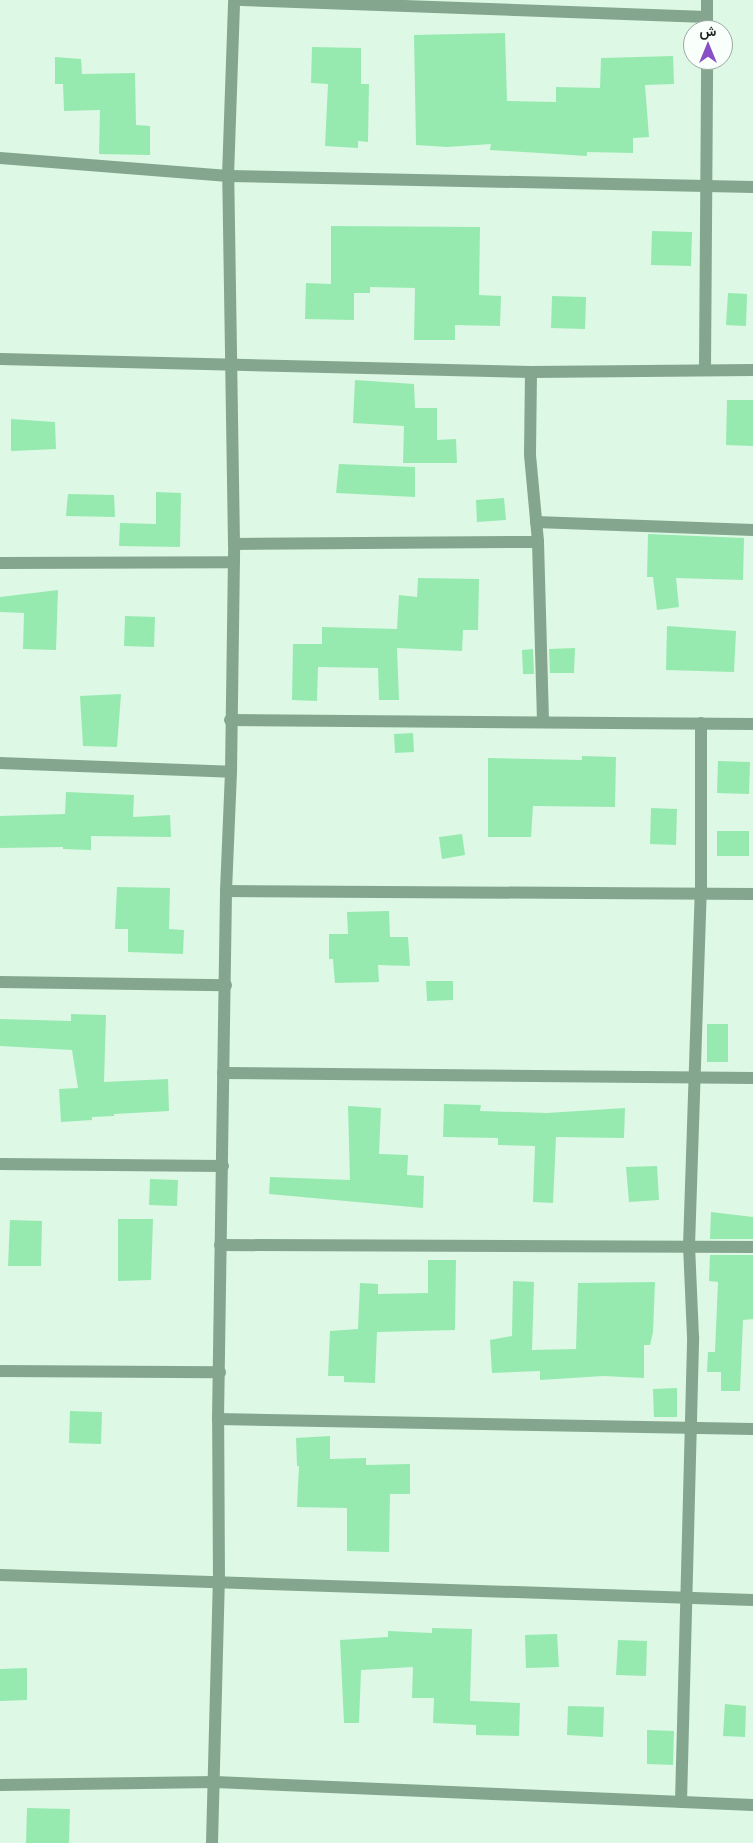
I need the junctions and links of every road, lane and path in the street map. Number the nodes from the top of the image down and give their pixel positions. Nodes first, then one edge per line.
1 (234, 0) edge
2 (240, 0) edge
3 (707, 0) edge
4 (466, 5) edge
5 (707, 20) edge
6 (683, 22) edge
7 (707, 70) edge
8 (0, 158) edge
9 (228, 176) junction
10 (753, 187) edge
11 (705, 188) junction
12 (0, 359) edge
13 (229, 364) junction
14 (705, 369) junction
15 (753, 370) edge
16 (531, 372) junction
17 (536, 522) junction
18 (753, 530) edge
19 (538, 542) junction
20 (234, 544) junction
21 (234, 562) junction
22 (0, 563) edge
23 (230, 720) junction
24 (543, 720) junction
25 (701, 723) junction
26 (753, 724) edge
27 (0, 763) edge
28 (231, 772) junction
29 (226, 891) junction
30 (701, 893) junction
31 (753, 894) edge
32 (0, 982) edge
33 (226, 985) junction
34 (223, 1073) junction
35 (696, 1077) junction
36 (753, 1078) edge
37 (0, 1164) edge
38 (223, 1166) junction
39 (220, 1245) junction
40 (689, 1246) junction
41 (753, 1247) edge
42 (0, 1371) edge
43 (220, 1372) junction
44 (218, 1419) junction
45 (690, 1428) junction
46 (753, 1429) edge
47 (0, 1575) edge
48 (219, 1584) junction
49 (684, 1599) junction
50 (753, 1600) edge
51 (215, 1782) junction
52 (0, 1785) edge
53 (681, 1802) junction
54 (753, 1805) edge
55 (212, 1843) edge

1 - 9 street
2 - 4 street
3 - 5 street
4 - 6 street
7 - 11 street
8 - 9 street
9 - 11 street
9 - 13 street
10 - 11 street
11 - 14 street
12 - 13 street
13 - 16 street
13 - 20 street
14 - 15 street
14 - 16 street
16 - 17 street
17 - 18 street
17 - 19 street
19 - 20 street
19 - 24 street
20 - 21 street
21 - 22 street
21 - 23 street
23 - 24 street
23 - 28 street
24 - 25 street
25 - 26 street
25 - 30 street
27 - 28 street
28 - 29 street
29 - 30 street
29 - 33 street
30 - 31 street
30 - 35 street
32 - 33 street
33 - 34 street
34 - 35 street
34 - 38 street
35 - 36 street
35 - 40 street
37 - 38 street
38 - 39 street
39 - 40 street
39 - 43 street
40 - 41 street
40 - 45 street
42 - 43 street
43 - 44 street
44 - 45 street
44 - 48 street
45 - 46 street
45 - 49 street
47 - 48 street
48 - 49 street
48 - 51 street
49 - 50 street
49 - 53 street
51 - 52 street
51 - 53 street
51 - 55 street
53 - 54 street

